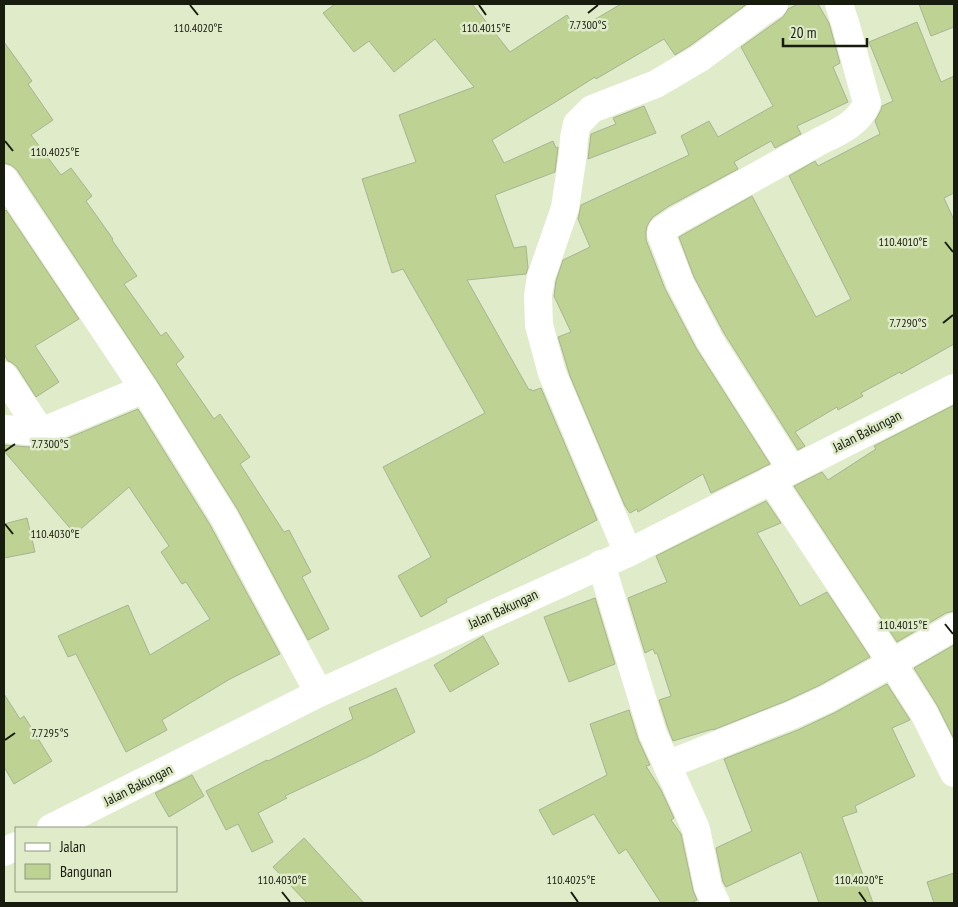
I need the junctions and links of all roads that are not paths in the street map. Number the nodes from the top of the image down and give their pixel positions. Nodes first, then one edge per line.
1 (774, 4) edge
2 (839, 4) edge
3 (4, 179) edge
4 (4, 376) edge
5 (144, 389) junction
6 (952, 393) edge
7 (4, 429) edge
8 (41, 432) junction
9 (782, 475) junction
10 (628, 552) junction
11 (601, 564) junction
12 (954, 627) edge
13 (892, 664) junction
14 (319, 693) junction
15 (667, 765) junction
16 (954, 773) edge
17 (53, 827) edge
18 (716, 903) edge

1 - 10 street
2 - 9 street
3 - 5 street
4 - 8 street
5 - 8 street
5 - 14 street
6 - 9 street, Jalan Bakungan
7 - 8 street
9 - 10 street, Jalan Bakungan
9 - 13 street
10 - 11 street, Jalan Bakungan
11 - 14 street, Jalan Bakungan
11 - 15 street
12 - 13 street
13 - 15 street
13 - 16 street
14 - 17 street, Jalan Bakungan
15 - 18 street

